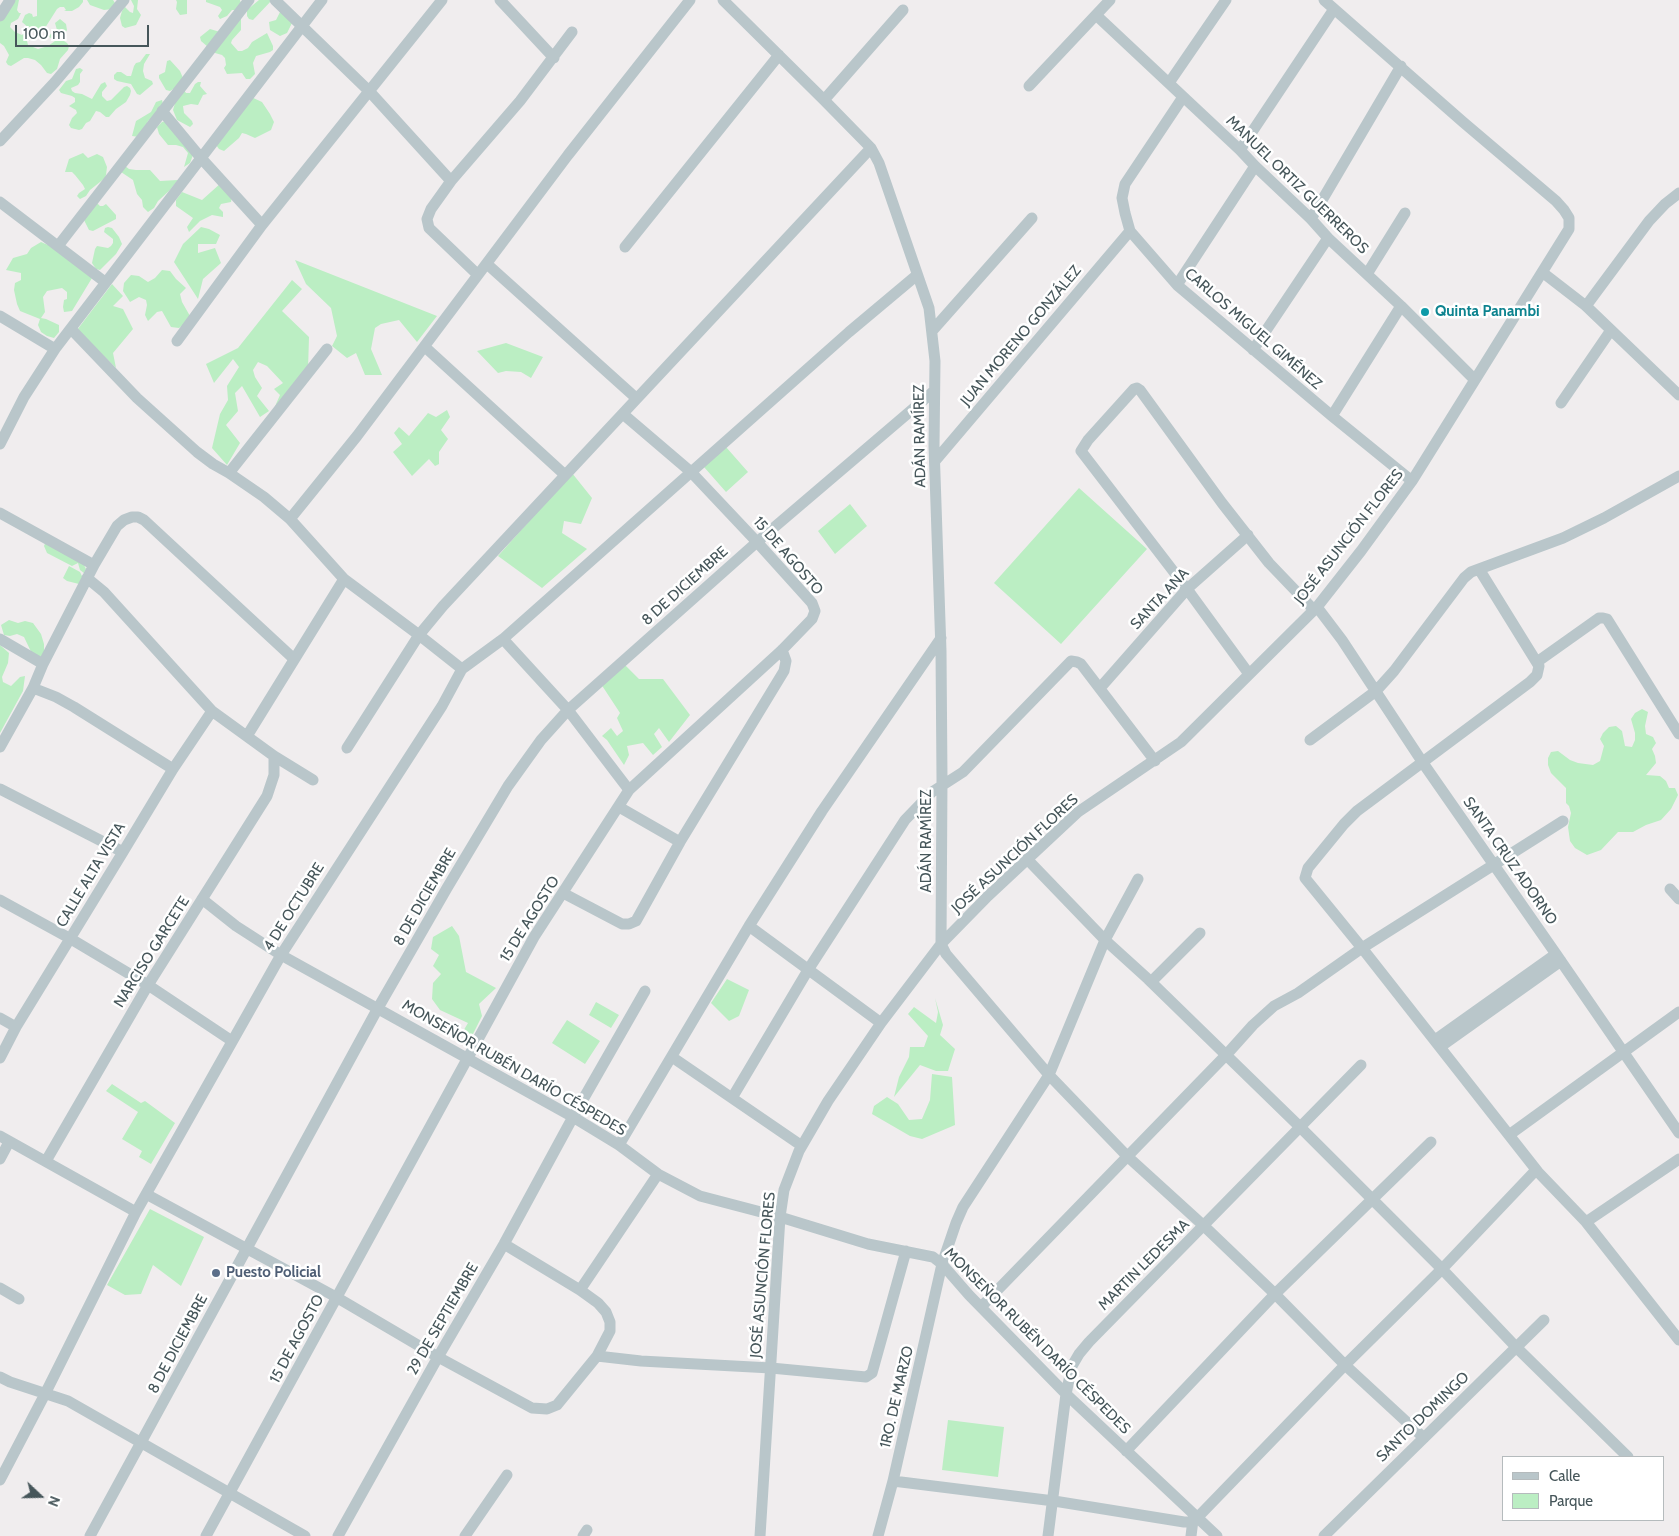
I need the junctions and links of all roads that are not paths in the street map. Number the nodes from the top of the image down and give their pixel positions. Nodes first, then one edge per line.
1 (10, 0) edge
2 (124, 0) edge
3 (249, 0) edge
4 (275, 0) edge
5 (322, 0) edge
6 (442, 0) edge
7 (500, 0) edge
8 (690, 0) edge
9 (1110, 0) edge
10 (1226, 0) edge
11 (1324, 0) edge
12 (730, 3) edge
13 (1334, 9) junction
14 (903, 10) dead end
15 (1096, 15) junction
16 (0, 16) edge
17 (302, 26) junction
18 (572, 32) dead end
19 (779, 55) junction
20 (554, 58) junction
21 (1401, 66) junction
22 (1169, 84) junction
23 (1029, 86) dead end
24 (370, 92) junction
25 (1183, 97) junction
26 (824, 100) junction
27 (162, 111) junction
28 (0, 141) edge
29 (871, 148) junction
30 (1240, 150) junction
31 (201, 158) junction
32 (1255, 166) junction
33 (451, 181) junction
34 (1679, 194) edge
35 (0, 202) edge
36 (1405, 213) dead end
37 (1032, 218) dead end
38 (1312, 219) junction
39 (262, 225) junction
40 (1130, 231) junction
41 (1328, 238) junction
42 (58, 246) junction
43 (625, 247) dead end
44 (487, 264) junction
45 (1542, 272) junction
46 (1367, 274) junction
47 (478, 275) junction
48 (917, 275) junction
49 (106, 282) junction
50 (1177, 285) junction
51 (1401, 306) junction
52 (1586, 306) junction
53 (0, 316) edge
54 (71, 329) junction
55 (1610, 330) junction
56 (932, 331) junction
57 (178, 341) dead end
58 (425, 347) junction
59 (56, 349) junction
60 (327, 350) dead end
61 (1253, 350) junction
62 (1474, 379) junction
63 (934, 391) junction
64 (1679, 395) edge
65 (636, 398) junction
66 (1560, 403) dead end
67 (623, 414) junction
68 (1332, 416) junction
69 (0, 444) edge
70 (934, 461) junction
71 (691, 472) junction
72 (230, 473) junction
73 (565, 475) junction
74 (1679, 476) edge
75 (1412, 481) junction
76 (0, 513) edge
77 (290, 519) junction
78 (1248, 535) junction
79 (757, 542) junction
80 (94, 565) junction
81 (1479, 569) junction
82 (87, 578) junction
83 (344, 579) junction
84 (1187, 589) junction
85 (1315, 609) junction
86 (419, 635) junction
87 (941, 638) junction
88 (0, 639) edge
89 (503, 639) junction
90 (782, 650) junction
91 (294, 660) junction
92 (1536, 662) junction
93 (44, 664) junction
94 (462, 669) junction
95 (1249, 674) junction
96 (33, 688) junction
97 (1100, 688) junction
98 (1376, 690) junction
99 (212, 710) junction
100 (568, 710) junction
101 (1679, 734) edge
102 (247, 736) junction
103 (1310, 740) dead end
104 (0, 747) edge
105 (347, 748) dead end
106 (274, 756) junction
107 (1155, 761) junction
108 (1423, 763) junction
109 (173, 769) junction
110 (313, 780) dead end
111 (942, 784) junction
112 (0, 789) edge
113 (629, 790) junction
114 (619, 807) junction
115 (1563, 821) dead end
116 (680, 842) junction
117 (123, 852) junction
118 (1027, 859) junction
119 (1494, 865) junction
120 (1138, 879) dead end
121 (1670, 889) dead end
122 (563, 893) junction
123 (202, 899) junction
124 (1679, 899) edge
125 (0, 900) edge
126 (749, 926) junction
127 (1200, 933) dead end
128 (71, 939) junction
129 (1105, 940) junction
130 (941, 944) junction
131 (1362, 948) junction
132 (281, 955) junction
133 (1559, 957) junction
134 (808, 970) junction
135 (1151, 982) junction
136 (148, 985) junction
137 (645, 991) dead end
138 (378, 1008) junction
139 (1679, 1012) edge
140 (0, 1018) edge
141 (881, 1023) junction
142 (16, 1027) junction
143 (232, 1041) junction
144 (1438, 1044) junction
145 (1624, 1052) junction
146 (1226, 1054) junction
147 (672, 1057) junction
148 (0, 1058) edge
149 (468, 1058) junction
150 (1361, 1065) dead end
151 (1049, 1075) junction
152 (732, 1098) junction
153 (573, 1116) junction
154 (1300, 1127) junction
155 (1679, 1133) edge
156 (1509, 1135) junction
157 (5, 1139) edge
158 (1431, 1142) dead end
159 (619, 1145) junction
160 (802, 1146) junction
161 (1127, 1156) junction
162 (0, 1159) edge
163 (1679, 1159) edge
164 (46, 1162) junction
165 (1536, 1170) junction
166 (658, 1174) junction
167 (146, 1194) junction
168 (1372, 1199) junction
169 (136, 1212) junction
170 (780, 1217) junction
171 (1586, 1222) junction
172 (1204, 1226) junction
173 (504, 1244) junction
174 (247, 1249) junction
175 (906, 1251) junction
176 (942, 1264) junction
177 (1442, 1269) junction
178 (0, 1288) edge
179 (580, 1290) junction
180 (1275, 1294) junction
181 (336, 1297) junction
182 (19, 1299) dead end
183 (981, 1307) junction
184 (1544, 1320) dead end
185 (1679, 1340) edge
186 (1516, 1347) junction
187 (597, 1356) junction
188 (438, 1357) junction
189 (1345, 1364) junction
190 (771, 1368) junction
191 (0, 1377) edge
192 (46, 1394) junction
193 (1066, 1394) junction
194 (1424, 1438) junction
195 (142, 1444) junction
196 (1126, 1451) junction
197 (1627, 1456) edge
198 (507, 1475) dead end
199 (0, 1480) edge
200 (893, 1481) junction
201 (230, 1493) junction
202 (1054, 1501) junction
203 (1195, 1519) junction
204 (90, 1536) edge
205 (206, 1536) edge
206 (305, 1536) edge
207 (338, 1536) edge
208 (465, 1536) edge
209 (760, 1536) edge
210 (878, 1536) edge
211 (1048, 1536) edge
212 (1191, 1536) edge
213 (1217, 1536) edge
214 (1324, 1536) edge

1 - 16 street
2 - 28 street
3 - 27 street
4 - 17 street
5 - 17 street
6 - 24 street
7 - 20 street
8 - 44 street
9 - 15 street
10 - 22 street
11 - 13 street
12 - 19 street, ADÁN RAMÍREZ
13 - 21 street
13 - 30 street
14 - 26 street
15 - 22 street, MANUEL ORTIZ GUERREROS
15 - 23 street
17 - 24 street
17 - 31 street
18 - 20 street
19 - 26 street, ADÁN RAMÍREZ
19 - 43 street
20 - 33 street
21 - 38 street
21 - 45 street, JOSÉ ASUNCIÓN FLORES
22 - 25 street, MANUEL ORTIZ GUERREROS
24 - 33 street
24 - 39 street
25 - 30 street, MANUEL ORTIZ GUERREROS
25 - 40 street, CARLOS MIGUEL GIMÉNEZ
26 - 29 street, ADÁN RAMÍREZ
27 - 31 street
27 - 42 street
29 - 48 street, ADÁN RAMÍREZ
29 - 65 street
30 - 32 street, MANUEL ORTIZ GUERREROS
31 - 39 street
31 - 49 street
32 - 38 street, MANUEL ORTIZ GUERREROS
32 - 50 street
33 - 47 street
34 - 52 street
35 - 42 street
36 - 46 street
37 - 56 street
38 - 41 street, MANUEL ORTIZ GUERREROS
39 - 57 street
40 - 50 street, CARLOS MIGUEL GIMÉNEZ
40 - 70 street, JUAN MORENO GONZÁLEZ
41 - 46 street, MANUEL ORTIZ GUERREROS
41 - 61 street
42 - 49 street
44 - 47 street
44 - 65 street
45 - 52 street
45 - 62 street, JOSÉ ASUNCIÓN FLORES
46 - 51 street, MANUEL ORTIZ GUERREROS
47 - 58 street
48 - 56 street, ADÁN RAMÍREZ
48 - 71 street, 4 DE OCTUBRE
49 - 54 street
50 - 61 street, CARLOS MIGUEL GIMÉNEZ
51 - 62 street, MANUEL ORTIZ GUERREROS
51 - 68 street
52 - 55 street
53 - 59 street
54 - 59 street
54 - 72 street
55 - 64 street
55 - 66 street
56 - 63 street, ADÁN RAMÍREZ
58 - 73 street
58 - 77 street
59 - 69 street
60 - 72 street
61 - 68 street, CARLOS MIGUEL GIMÉNEZ
62 - 75 street, JOSÉ ASUNCIÓN FLORES
63 - 70 street, ADÁN RAMÍREZ
63 - 79 street, 8 DE DICIEMBRE
65 - 67 street
67 - 71 street, 15 DE AGOSTO
67 - 73 street
68 - 75 street, CARLOS MIGUEL GIMÉNEZ
70 - 87 street, ADÁN RAMÍREZ
71 - 79 street, 15 DE AGOSTO
71 - 89 street, 4 DE OCTUBRE
72 - 77 street
73 - 86 street
74 - 81 street
75 - 85 street, JOSÉ ASUNCIÓN FLORES
76 - 80 street
77 - 83 street
78 - 84 street, SANTA ANA
78 - 84 street, SANTA CRUZ ADORNO
78 - 85 street, SANTA CRUZ ADORNO
79 - 90 street, 15 DE AGOSTO
79 - 100 street, 8 DE DICIEMBRE
80 - 82 street
80 - 91 street
81 - 92 street
81 - 98 street
82 - 93 street
82 - 99 street
83 - 86 street
83 - 91 street
84 - 95 street
84 - 97 street, SANTA ANA
85 - 95 street, JOSÉ ASUNCIÓN FLORES
85 - 98 street, SANTA CRUZ ADORNO
86 - 94 street
86 - 105 street
87 - 111 street, ADÁN RAMÍREZ
87 - 126 street
88 - 93 street
89 - 94 street, 4 DE OCTUBRE
89 - 100 street
90 - 113 street, 15 DE AGOSTO
90 - 116 street
91 - 102 street
92 - 101 street
92 - 108 street
93 - 96 street
94 - 132 street, 4 DE OCTUBRE
95 - 107 street, JOSÉ ASUNCIÓN FLORES
96 - 104 street
96 - 109 street
97 - 107 street
97 - 111 street
98 - 103 street
98 - 108 street, SANTA CRUZ ADORNO
99 - 102 street
99 - 109 street, CALLE ALTA VISTA
100 - 113 street
100 - 138 street, 8 DE DICIEMBRE
102 - 106 street
106 - 110 street
106 - 123 street, NARCISO GARCETE
107 - 118 street, JOSÉ ASUNCIÓN FLORES
108 - 119 street, SANTA CRUZ ADORNO
108 - 131 street
109 - 117 street, CALLE ALTA VISTA
111 - 130 street, ADÁN RAMÍREZ
111 - 134 street
112 - 117 street
113 - 114 street, 15 DE AGOSTO
114 - 116 street
114 - 122 street, 15 DE AGOSTO
115 - 119 street
116 - 122 street
117 - 128 street, CALLE ALTA VISTA
118 - 129 street
118 - 130 street, JOSÉ ASUNCIÓN FLORES
119 - 131 street
119 - 133 street, SANTA CRUZ ADORNO
120 - 129 street, 1RO. DE MARZO
121 - 124 street
122 - 149 street, 15 DE AGOSTO
123 - 132 street, MONSEÑOR RUBÉN DARÍO CÉSPEDES
123 - 136 street, NARCISO GARCETE
125 - 128 street
126 - 134 street
126 - 147 street
127 - 135 street
128 - 136 street
128 - 142 street, CALLE ALTA VISTA
129 - 135 street
129 - 151 street, 1RO. DE MARZO
130 - 141 street, JOSÉ ASUNCIÓN FLORES
130 - 151 street
131 - 144 street
131 - 146 street
132 - 138 street, MONSEÑOR RUBÉN DARÍO CÉSPEDES
132 - 143 street, 4 DE OCTUBRE
133 - 144 street
133 - 145 street, SANTA CRUZ ADORNO
134 - 141 street
134 - 152 street
135 - 146 street
136 - 143 street
136 - 164 street, NARCISO GARCETE
137 - 153 street, 29 DE SEPTIEMBRE
138 - 149 street, MONSEÑOR RUBÉN DARÍO CÉSPEDES
138 - 174 street, 8 DE DICIEMBRE
139 - 145 street
140 - 142 street
141 - 160 street, JOSÉ ASUNCIÓN FLORES
142 - 148 street, CALLE ALTA VISTA
143 - 167 street, 4 DE OCTUBRE
144 - 156 street
145 - 155 street, SANTA CRUZ ADORNO
145 - 156 street
146 - 154 street
146 - 161 street
147 - 152 street
147 - 159 street
149 - 153 street, MONSEÑOR RUBÉN DARÍO CÉSPEDES
149 - 181 street, 15 DE AGOSTO
150 - 154 street, MARTIN LEDESMA
151 - 161 street
151 - 176 street, 1RO. DE MARZO
152 - 160 street
153 - 159 street, MONSEÑOR RUBÉN DARÍO CÉSPEDES
153 - 173 street, 29 DE SEPTIEMBRE
154 - 168 street
154 - 172 street, MARTIN LEDESMA
156 - 165 street
157 - 162 street
157 - 164 street
158 - 168 street
159 - 166 street, MONSEÑOR RUBÉN DARÍO CÉSPEDES
160 - 170 street, JOSÉ ASUNCIÓN FLORES
161 - 172 street
161 - 183 street
163 - 171 street
164 - 169 street
165 - 171 street
165 - 177 street
166 - 170 street, MONSEÑOR RUBÉN DARÍO CÉSPEDES
166 - 179 street
167 - 169 street, 4 DE OCTUBRE
167 - 174 street
168 - 177 street
168 - 180 street
169 - 192 street, 4 DE OCTUBRE
170 - 175 street, MONSEÑOR RUBÉN DARÍO CÉSPEDES
170 - 190 street, JOSÉ ASUNCIÓN FLORES
171 - 185 street
172 - 180 street
172 - 193 street, MARTIN LEDESMA
173 - 179 street
173 - 188 street, 29 DE SEPTIEMBRE
174 - 181 street
174 - 195 street, 8 DE DICIEMBRE
175 - 176 street, MONSEÑOR RUBÉN DARÍO CÉSPEDES
175 - 190 street
176 - 183 street, MONSEÑOR RUBÉN DARÍO CÉSPEDES
176 - 200 street, 1RO. DE MARZO
177 - 186 street
177 - 189 street
178 - 182 street
179 - 187 street
180 - 189 street
180 - 196 street
181 - 188 street
181 - 201 street, 15 DE AGOSTO
183 - 193 street, MONSEÑOR RUBÉN DARÍO CÉSPEDES
184 - 186 street, SANTO DOMINGO
186 - 194 street, SANTO DOMINGO
186 - 197 street
187 - 188 street
187 - 190 street
188 - 207 street, 29 DE SEPTIEMBRE
189 - 194 street
189 - 203 street
190 - 209 street, JOSÉ ASUNCIÓN FLORES
191 - 192 street
192 - 195 street
192 - 199 street, 4 DE OCTUBRE
193 - 196 street, MONSEÑOR RUBÉN DARÍO CÉSPEDES
193 - 202 street, MARTIN LEDESMA
194 - 214 street, SANTO DOMINGO
195 - 201 street
195 - 204 street, 8 DE DICIEMBRE
196 - 203 street, MONSEÑOR RUBÉN DARÍO CÉSPEDES
198 - 208 street
200 - 202 street
200 - 210 street, 1RO. DE MARZO
201 - 205 street, 15 DE AGOSTO
201 - 206 street
202 - 203 street
202 - 211 street, MARTIN LEDESMA
203 - 212 street
203 - 213 street, MONSEÑOR RUBÉN DARÍO CÉSPEDES

